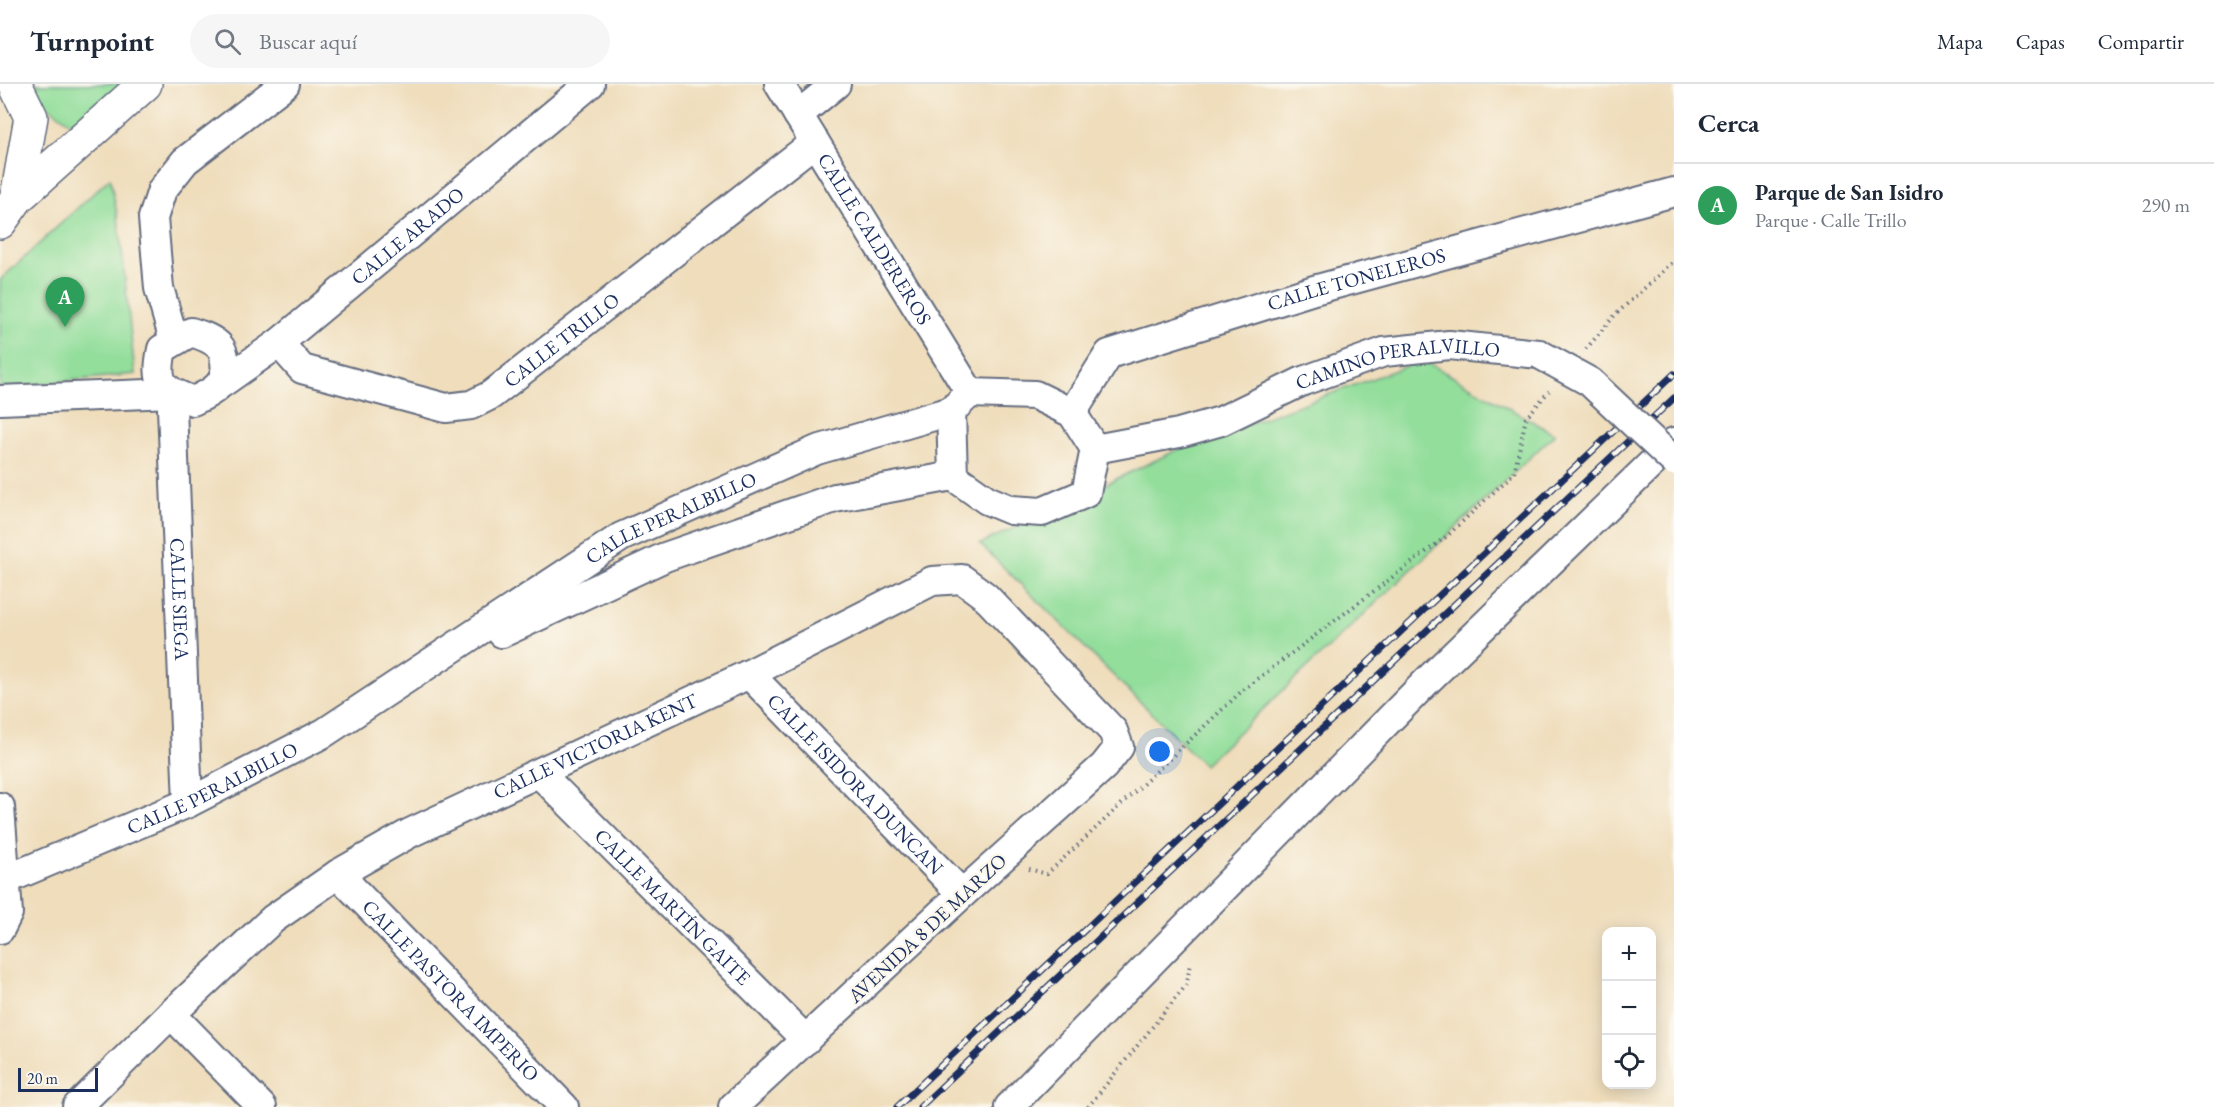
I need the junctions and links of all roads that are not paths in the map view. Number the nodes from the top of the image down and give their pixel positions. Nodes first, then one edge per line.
1 (15, 84) edge
2 (146, 84) edge
3 (285, 84) edge
4 (590, 84) edge
5 (779, 84) edge
6 (836, 84) edge
7 (798, 115) junction
8 (815, 142) junction
9 (1674, 192) edge
10 (8, 210) edge
11 (174, 340) junction
12 (279, 343) junction
13 (222, 383) junction
14 (177, 395) junction
15 (0, 400) edge
16 (961, 402) junction
17 (1072, 413) junction
18 (1674, 442) edge
19 (1095, 449) junction
20 (1674, 461) edge
21 (953, 476) junction
22 (416, 673) junction
23 (749, 674) junction
24 (1119, 747) joint
25 (539, 773) junction
26 (188, 803) junction
27 (0, 807) edge
28 (338, 874) junction
29 (3, 880) edge
30 (962, 894) junction
31 (0, 929) edge
32 (171, 1014) junction
33 (806, 1040) junction
34 (77, 1107) edge
35 (262, 1107) edge
36 (564, 1107) edge
37 (733, 1107) edge
38 (1009, 1107) edge

1 - 10 street
2 - 10 street
3 - 11 street
4 - 12 street, CALLE ARADO
5 - 7 street, CALLE CALDEREROS
6 - 7 street
7 - 8 street, CALLE CALDEREROS
8 - 12 street, CALLE TRILLO
8 - 16 street, CALLE CALDEREROS
9 - 17 street, CALLE TONELEROS
11 - 13 street
11 - 14 street
12 - 13 street, CALLE ARADO
13 - 14 street
14 - 15 street
14 - 26 street, CALLE SIEGA
16 - 17 street
16 - 21 street
16 - 22 street, CALLE PERALBILLO
17 - 19 street
18 - 38 street
19 - 20 street, CAMINO PERALVILLO, bridge
19 - 21 street
21 - 22 street, CALLE PERALBILLO
22 - 26 street, CALLE PERALBILLO
23 - 24 street, CALLE VICTORIA KENT
23 - 25 street, CALLE VICTORIA KENT
23 - 30 street, CALLE ISIDORA DUNCAN
24 - 30 street, AVENIDA 8 DE MARZO
25 - 28 street, CALLE VICTORIA KENT
25 - 33 street, CALLE MARTÍN GAITE
26 - 29 street, CALLE PERALBILLO
27 - 29 street
28 - 32 street, CALLE VICTORIA KENT
28 - 36 street, CALLE PASTORA IMPERIO
29 - 31 street
30 - 33 street, AVENIDA 8 DE MARZO
32 - 34 street, CALLE VICTORIA KENT
32 - 35 street
33 - 37 street, AVENIDA 8 DE MARZO

